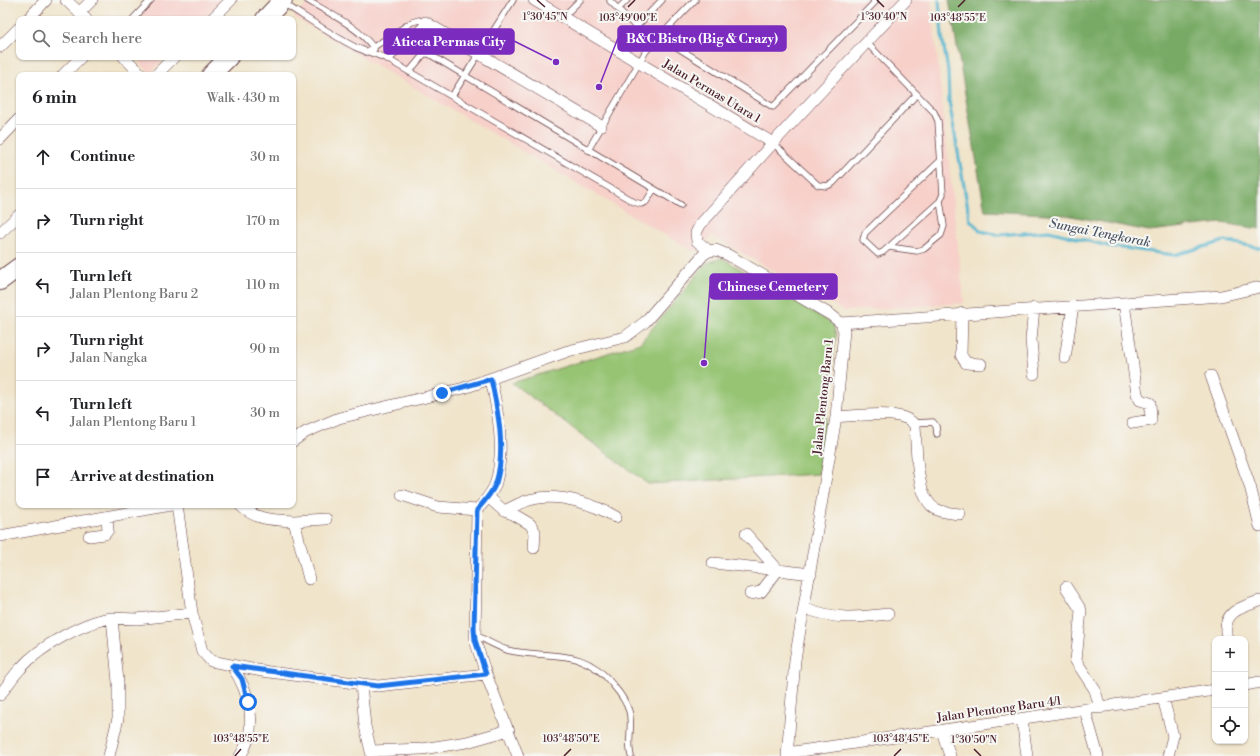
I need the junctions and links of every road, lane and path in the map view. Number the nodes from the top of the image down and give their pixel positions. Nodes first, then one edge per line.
1 (46, 0) edge
2 (66, 0) edge
3 (92, 0) edge
4 (151, 0) edge
5 (231, 0) edge
6 (307, 0) edge
7 (513, 0) edge
8 (534, 0) edge
9 (580, 0) edge
10 (610, 0) edge
11 (627, 0) edge
12 (662, 0) edge
13 (695, 0) edge
14 (873, 0) edge
15 (281, 1) edge
16 (901, 2) edge
17 (618, 9) junction
18 (31, 16) edge
19 (83, 16) edge
20 (136, 16) edge
21 (215, 16) edge
22 (268, 16) edge
23 (563, 17) junction
24 (425, 22) junction
25 (636, 26) junction
26 (16, 31) edge
27 (659, 36) junction
28 (652, 43) junction
29 (866, 43) junction
30 (0, 47) edge
31 (373, 47) junction
32 (366, 52) junction
33 (376, 54) junction
34 (479, 54) junction
35 (78, 60) edge
36 (127, 60) edge
37 (171, 60) edge
38 (226, 60) edge
39 (389, 60) junction
40 (639, 63) junction
41 (66, 72) edge
42 (139, 72) edge
43 (159, 72) edge
44 (214, 72) edge
45 (409, 72) junction
46 (465, 76) junction
47 (917, 94) junction
48 (452, 96) junction
49 (16, 123) edge
50 (601, 126) junction
51 (0, 139) edge
52 (773, 143) junction
53 (588, 150) junction
54 (939, 162) junction
55 (654, 189) junction
56 (940, 201) junction
57 (681, 205) dead end
58 (16, 218) edge
59 (0, 233) edge
60 (889, 247) junction
61 (709, 251) junction
62 (16, 269) edge
63 (0, 281) edge
64 (1260, 287) edge
65 (1124, 303) junction
66 (1073, 306) junction
67 (1034, 308) junction
68 (962, 313) junction
69 (841, 323) junction
70 (1065, 358) dead end
71 (981, 364) dead end
72 (1034, 374) dead end
73 (1211, 376) dead end
74 (491, 379) junction
75 (836, 417) junction
76 (913, 423) junction
77 (1133, 423) dead end
78 (937, 434) dead end
79 (296, 439) edge
80 (402, 495) dead end
81 (488, 497) junction
82 (153, 508) edge
83 (177, 508) edge
84 (243, 508) edge
85 (477, 510) junction
86 (504, 511) junction
87 (960, 514) dead end
88 (107, 516) junction
89 (616, 517) dead end
90 (326, 519) dead end
91 (294, 521) junction
92 (1260, 526) edge
93 (746, 534) dead end
94 (0, 536) edge
95 (89, 536) dead end
96 (534, 548) dead end
97 (713, 563) dead end
98 (778, 570) junction
99 (810, 574) junction
100 (310, 579) dead end
101 (1066, 588) dead end
102 (750, 594) dead end
103 (1260, 602) edge
104 (804, 608) junction
105 (192, 613) junction
106 (888, 614) dead end
107 (112, 618) junction
108 (474, 633) junction
109 (1226, 636) edge
110 (232, 666) junction
111 (486, 674) junction
112 (1260, 682) edge
113 (361, 684) junction
114 (1248, 684) edge
115 (1212, 690) edge
116 (0, 695) edge
117 (1163, 698) junction
118 (1100, 708) junction
119 (1085, 710) junction
120 (1022, 719) junction
121 (509, 730) junction
122 (942, 730) junction
123 (372, 754) edge
124 (787, 754) edge
125 (108, 756) edge
126 (240, 756) edge
127 (518, 756) edge
128 (630, 756) edge
129 (950, 756) edge
130 (1027, 756) edge
131 (1098, 756) edge
132 (1168, 756) edge

1 - 18 street
2 - 19 street
3 - 19 street
4 - 20 lane
5 - 21 street
6 - 31 lane
7 - 34 lane
8 - 23 street, Jalan Permas Utara 1
9 - 23 lane
10 - 17 lane
11 - 17 lane
12 - 25 lane
13 - 27 lane
14 - 27 lane
15 - 22 main road
15 - 32 lane
16 - 29 street
17 - 25 lane
23 - 40 street, Jalan Permas Utara 1
24 - 31 lane
24 - 34 street
24 - 39 lane
25 - 28 lane
26 - 30 street
27 - 28 lane
28 - 40 lane
29 - 47 lane
29 - 52 street
31 - 32 lane
31 - 33 lane
32 - 33 lane
33 - 39 lane
34 - 46 lane
34 - 50 street
35 - 41 street
36 - 42 street
37 - 43 street
38 - 44 main road
39 - 45 lane
40 - 50 lane
40 - 52 street, Jalan Permas Utara 1
45 - 46 lane
45 - 48 lane
46 - 48 lane
46 - 53 lane
47 - 52 lane
47 - 54 lane
48 - 55 lane
49 - 51 street
50 - 53 lane
52 - 61 street
53 - 55 lane
54 - 56 lane
54 - 60 lane
55 - 57 lane
56 - 60 lane
56 - 60 lane
58 - 59 street
61 - 69 street, Jalan Plentong Baru 1
61 - 74 street
62 - 63 main road
64 - 65 street
65 - 66 street
65 - 77 street
66 - 67 street
66 - 70 street
67 - 68 street
67 - 72 street
68 - 69 street
68 - 71 street
69 - 75 street, Jalan Plentong Baru 1
73 - 92 street
74 - 79 street
74 - 81 street
75 - 76 street
75 - 99 street, Jalan Plentong Baru 1
76 - 78 lane
76 - 87 street
80 - 85 street
81 - 85 street
81 - 86 street
82 - 88 street
83 - 105 street
84 - 91 street
85 - 108 street
86 - 89 street
86 - 96 street
88 - 94 street
88 - 95 street
90 - 91 street
91 - 100 street
93 - 98 street
97 - 98 street
98 - 99 street
98 - 102 street
99 - 104 street, Jalan Plentong Baru 1
101 - 118 street
103 - 109 street
104 - 106 street
104 - 124 street, Jalan Plentong Baru 1
105 - 107 street
105 - 110 street
107 - 116 street
107 - 125 street
108 - 111 street
108 - 128 lane
110 - 113 street
110 - 126 street
111 - 113 street
111 - 121 street
112 - 114 street
113 - 123 street
115 - 117 street, Jalan Plentong Baru 4/1
117 - 118 street, Jalan Plentong Baru 4/1
117 - 132 street
118 - 119 street, Jalan Plentong Baru 4/1
119 - 120 street, Jalan Plentong Baru 4/1
119 - 131 street
120 - 122 street, Jalan Plentong Baru 4/1
120 - 130 street
121 - 123 street
121 - 127 street
122 - 124 street, Jalan Plentong Baru 4/1
122 - 129 street

